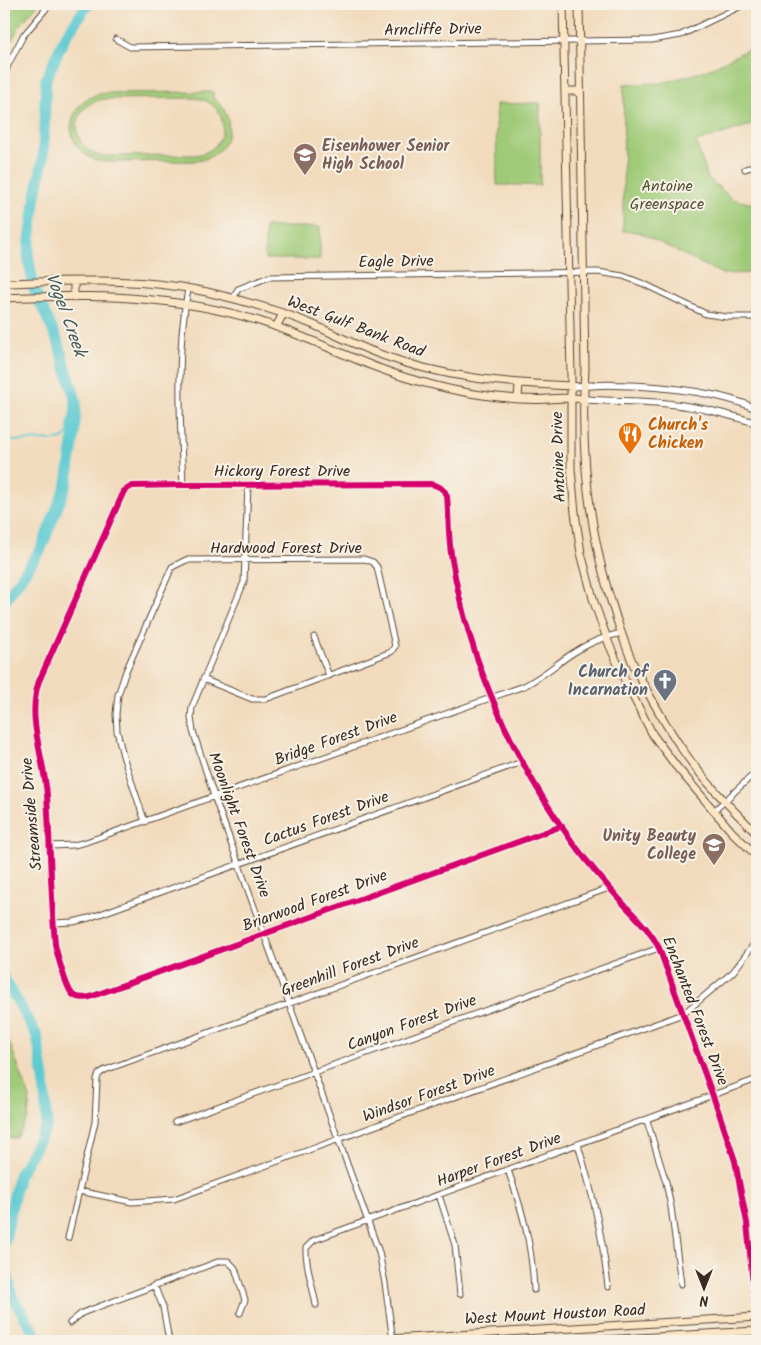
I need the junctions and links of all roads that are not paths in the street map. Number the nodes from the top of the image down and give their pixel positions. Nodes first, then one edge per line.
1 (50, 4) edge
2 (563, 4) edge
3 (579, 4) edge
4 (745, 4) edge
5 (116, 39) dead end
6 (564, 41) junction
7 (580, 41) junction
8 (4, 77) edge
9 (565, 92) junction
10 (580, 92) junction
11 (566, 136) junction
12 (580, 136) junction
13 (757, 165) edge
14 (745, 169) dead end
15 (568, 273) junction
16 (584, 273) junction
17 (74, 281) junction
18 (4, 283) edge
19 (188, 289) junction
20 (74, 297) junction
21 (4, 298) edge
22 (233, 299) junction
23 (186, 303) junction
24 (283, 314) junction
25 (757, 317) edge
26 (276, 327) junction
27 (477, 379) junction
28 (519, 384) junction
29 (571, 386) junction
30 (584, 386) junction
31 (678, 390) junction
32 (473, 394) junction
33 (571, 397) junction
34 (518, 399) junction
35 (583, 399) junction
36 (676, 404) junction
37 (757, 409) edge
38 (757, 424) edge
39 (183, 485) junction
40 (248, 486) junction
41 (442, 488) joint
42 (124, 491) joint
43 (246, 560) junction
44 (621, 633) junction
45 (314, 637) dead end
46 (607, 637) junction
47 (329, 676) junction
48 (202, 679) junction
49 (493, 696) junction
50 (522, 762) junction
51 (757, 771) edge
52 (214, 796) junction
53 (724, 801) junction
54 (714, 811) junction
55 (145, 822) junction
56 (562, 826) junction
57 (757, 834) edge
58 (50, 846) junction
59 (757, 856) edge
60 (239, 864) junction
61 (609, 888) junction
62 (53, 923) junction
63 (265, 934) junction
64 (757, 940) edge
65 (659, 948) junction
66 (78, 998) joint
67 (289, 1002) junction
68 (683, 1014) junction
69 (315, 1071) junction
70 (757, 1079) edge
71 (713, 1096) junction
72 (647, 1120) junction
73 (174, 1122) dead end
74 (339, 1140) junction
75 (578, 1145) junction
76 (508, 1170) junction
77 (79, 1191) junction
78 (439, 1194) junction
79 (368, 1222) junction
80 (68, 1238) dead end
81 (754, 1260) edge
82 (681, 1284) dead end
83 (154, 1285) junction
84 (608, 1287) dead end
85 (534, 1290) dead end
86 (460, 1294) dead end
87 (316, 1305) dead end
88 (240, 1313) dead end
89 (757, 1317) edge
90 (70, 1323) dead end
91 (757, 1326) edge
92 (757, 1331) edge
93 (392, 1340) edge
94 (169, 1341) edge
95 (355, 1341) edge
96 (586, 1341) edge

1 - 8 street
2 - 6 main road, Antoine Drive
3 - 7 main road, Antoine Drive
4 - 7 street, Arncliffe Drive
5 - 6 street, Arncliffe Drive
6 - 7 street, Arncliffe Drive
6 - 9 main road, Antoine Drive
7 - 10 main road, Antoine Drive
9 - 10 main road
9 - 11 main road, Antoine Drive
10 - 12 main road, Antoine Drive
11 - 12 main road
11 - 15 main road, Antoine Drive
12 - 16 main road, Antoine Drive
13 - 14 street
15 - 16 street, Eagle Drive
15 - 22 street, Eagle Drive
15 - 29 main road, Antoine Drive
16 - 25 street, Eagle Drive
16 - 30 main road, Antoine Drive
17 - 18 main road, West Gulf Bank Road
17 - 19 main road, West Gulf Bank Road
17 - 20 main road
19 - 22 main road, West Gulf Bank Road
19 - 23 street
20 - 21 main road, West Gulf Bank Road
20 - 23 main road, West Gulf Bank Road
22 - 24 main road, West Gulf Bank Road
23 - 26 main road, West Gulf Bank Road
23 - 39 street
24 - 26 main road
24 - 27 main road, West Gulf Bank Road
26 - 32 main road, West Gulf Bank Road
27 - 28 main road, West Gulf Bank Road
27 - 32 main road
28 - 29 main road, West Gulf Bank Road
28 - 34 main road
29 - 30 street, West Gulf Bank Road
29 - 33 main road, Antoine Drive
30 - 31 street, West Gulf Bank Road
30 - 35 main road, Antoine Drive
31 - 36 street
31 - 37 street, West Gulf Bank Road
32 - 34 main road, West Gulf Bank Road
33 - 34 main road, West Gulf Bank Road
33 - 35 main road, West Gulf Bank Road
33 - 46 main road, Antoine Drive
35 - 36 street, West Gulf Bank Road
35 - 44 main road, Antoine Drive
36 - 38 street, West Gulf Bank Road
39 - 40 street, Hickory Forest Drive
39 - 42 street, Hickory Forest Drive
40 - 41 street, Hickory Forest Drive
40 - 43 street, Moonlight Forest Drive
41 - 49 street, Enchanted Forest Drive
42 - 58 street, Streamside Drive
43 - 47 street, Hardwood Forest Drive
43 - 48 street, Moonlight Forest Drive
43 - 55 street, Hardwood Forest Drive
44 - 46 street, Bridge Forest Drive
44 - 53 main road, Antoine Drive
45 - 47 street
46 - 49 street, Bridge Forest Drive
46 - 54 main road, Antoine Drive
47 - 48 street
48 - 52 street, Moonlight Forest Drive
49 - 50 street, Enchanted Forest Drive
49 - 52 street, Bridge Forest Drive
50 - 56 street, Enchanted Forest Drive
50 - 60 street, Cactus Forest Drive
51 - 53 street
52 - 55 street, Bridge Forest Drive
52 - 60 street, Moonlight Forest Drive
53 - 54 street
53 - 57 main road, Antoine Drive
54 - 59 main road, Antoine Drive
55 - 58 street, Bridge Forest Drive
56 - 61 street, Enchanted Forest Drive
56 - 63 street, Briarwood Forest Drive
58 - 62 street, Streamside Drive
60 - 62 street, Cactus Forest Drive
60 - 63 street, Moonlight Forest Drive
61 - 65 street, Enchanted Forest Drive
61 - 67 street, Greenhill Forest Drive
62 - 66 street, Streamside Drive
63 - 66 street, Briarwood Forest Drive
63 - 67 street, Moonlight Forest Drive
64 - 68 street, Windsor Forest Drive
65 - 68 street, Enchanted Forest Drive
65 - 69 street, Canyon Forest Drive
67 - 69 street, Moonlight Forest Drive
67 - 77 street, Greenhill Forest Drive
68 - 71 street, Enchanted Forest Drive
68 - 74 street, Windsor Forest Drive
69 - 73 street, Canyon Forest Drive
69 - 74 street, Moonlight Forest Drive
70 - 71 street, Harper Forest Drive
71 - 72 street, Harper Forest Drive
71 - 81 street, Enchanted Forest Drive
72 - 75 street, Harper Forest Drive
72 - 82 street
74 - 77 street, Windsor Forest Drive
74 - 79 street, Moonlight Forest Drive
75 - 76 street, Harper Forest Drive
75 - 84 street
76 - 78 street, Harper Forest Drive
76 - 85 street
77 - 80 street
78 - 79 street, Harper Forest Drive
78 - 86 street
79 - 87 street, Harper Forest Drive
79 - 93 street, Moonlight Forest Drive
81 - 89 street, Enchanted Forest Drive
83 - 88 street
83 - 90 street
83 - 94 street
89 - 91 street, Enchanted Forest Drive
89 - 93 main road, West Mount Houston Road
92 - 96 main road, West Mount Houston Road
93 - 95 main road, West Mount Houston Road

